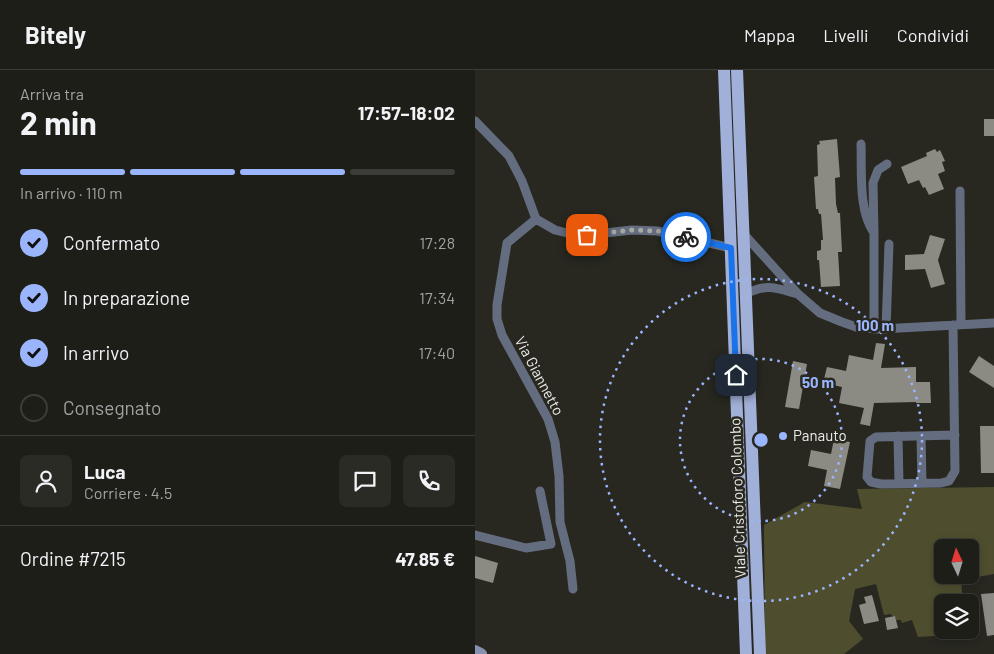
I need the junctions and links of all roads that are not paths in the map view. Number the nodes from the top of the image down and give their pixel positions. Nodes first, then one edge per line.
1 (725, 70) edge
2 (737, 70) edge
3 (475, 121) edge
4 (861, 144) dead end
5 (887, 164) dead end
6 (960, 192) dead end
7 (536, 219) junction
8 (742, 232) junction
9 (874, 233) junction
10 (889, 244) dead end
11 (731, 248) junction
12 (746, 294) junction
13 (798, 294) junction
14 (994, 322) edge
15 (957, 325) junction
16 (873, 329) junction
17 (885, 329) junction
18 (955, 435) junction
19 (898, 436) junction
20 (921, 436) junction
21 (922, 483) junction
22 (899, 484) junction
23 (540, 491) dead end
24 (475, 535) edge
25 (551, 544) junction
26 (565, 545) junction
27 (573, 589) dead end
28 (475, 651) edge
29 (481, 654) edge
30 (746, 654) edge
31 (760, 654) edge

1 - 11 main road, Viale Cristoforo Colombo
2 - 8 main road, Viale Cristoforo Colombo
3 - 7 street
4 - 9 street
5 - 9 street
6 - 15 street
7 - 11 street
7 - 26 street, Via Giannetto
8 - 12 main road, Viale Cristoforo Colombo
8 - 13 street
9 - 16 street
10 - 17 street
11 - 30 main road, Viale Cristoforo Colombo
12 - 13 street
12 - 31 main road, Viale Cristoforo Colombo
13 - 16 street
14 - 15 street
15 - 17 street
15 - 18 street
16 - 17 street
18 - 20 street
18 - 21 street
19 - 20 street
19 - 22 street
19 - 22 street
20 - 21 street
21 - 22 street
23 - 25 street
24 - 25 street
25 - 26 street
26 - 27 street, Via Giannetto
28 - 29 street

